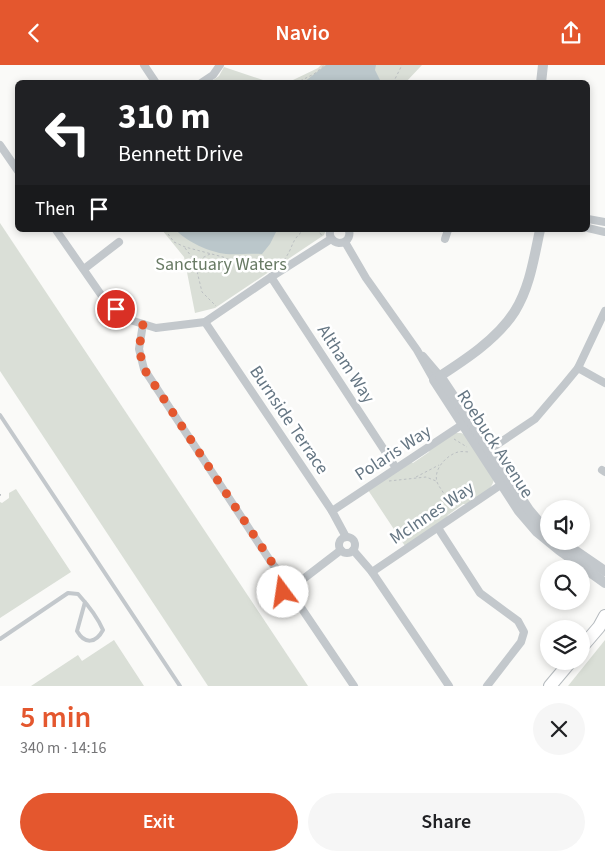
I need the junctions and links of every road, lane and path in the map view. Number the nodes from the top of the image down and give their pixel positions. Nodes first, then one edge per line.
1 (144, 65) edge
2 (220, 65) edge
3 (325, 65) edge
4 (402, 65) edge
5 (544, 66) edge
6 (154, 80) edge
7 (205, 80) edge
8 (302, 80) edge
9 (394, 80) edge
10 (542, 80) edge
11 (0, 145) edge
12 (15, 167) edge
13 (590, 219) edge
14 (605, 222) edge
15 (590, 229) edge
16 (57, 232) edge
17 (166, 232) edge
18 (302, 232) edge
19 (349, 232) edge
20 (447, 232) edge
21 (540, 232) edge
22 (605, 233) edge
23 (330, 237) edge
24 (445, 239) dead end
25 (119, 242) dead end
26 (345, 242) junction
27 (185, 247) junction
28 (211, 254) junction
29 (283, 261) dead end
30 (196, 267) junction
31 (84, 269) junction
32 (271, 273) junction
33 (605, 311) edge
34 (220, 312) junction
35 (205, 322) junction
36 (143, 324) junction
37 (578, 367) junction
38 (437, 378) junction
39 (605, 383) edge
40 (0, 415) edge
41 (466, 422) junction
42 (482, 453) junction
43 (442, 463) junction
44 (396, 468) junction
45 (383, 477) junction
46 (416, 477) junction
47 (437, 481) junction
48 (506, 482) junction
49 (332, 511) junction
50 (540, 525) edge
51 (438, 528) junction
52 (346, 537) junction
53 (423, 537) junction
54 (354, 549) junction
55 (342, 550) junction
56 (558, 550) edge
57 (571, 550) edge
58 (577, 560) edge
59 (582, 560) edge
60 (590, 566) edge
61 (590, 567) edge
62 (605, 571) edge
63 (372, 572) junction
64 (285, 580) junction
65 (298, 583) junction
66 (605, 583) edge
67 (295, 594) junction
68 (86, 602) junction
69 (603, 622) edge
70 (590, 637) edge
71 (0, 639) edge
72 (563, 670) edge
73 (180, 686) edge
74 (354, 686) edge
75 (449, 686) edge
76 (488, 686) edge
77 (550, 686) edge

1 - 6 street
2 - 7 street
3 - 8 path
4 - 9 path
5 - 10 street
11 - 12 street
13 - 14 street
15 - 22 street
16 - 31 street
17 - 27 path
18 - 29 path
19 - 26 street
20 - 24 street
21 - 38 street
23 - 26 street
23 - 32 street
25 - 31 street
26 - 38 street, Roebuck Avenue
27 - 28 path
27 - 30 path
28 - 30 path
28 - 32 path
30 - 34 path
31 - 36 street
32 - 34 street
32 - 44 street, Altham Way
33 - 37 street
34 - 35 street
35 - 36 street
35 - 49 street, Burnside Terrace
36 - 64 street
37 - 39 street
37 - 42 street
38 - 41 street, Roebuck Avenue
40 - 73 lane
41 - 42 street, Roebuck Avenue
41 - 44 street, Polaris Way
42 - 43 path
42 - 48 street, Roebuck Avenue
43 - 46 path
43 - 47 path
44 - 45 street, Polaris Way
45 - 46 path
45 - 49 street, Polaris Way
46 - 47 path
47 - 53 path
48 - 50 street, Roebuck Avenue
48 - 51 street, McInnes Way
49 - 52 street, Burnside Terrace
51 - 53 street, McInnes Way
51 - 76 street
52 - 54 street, Burnside Terrace
52 - 55 street
53 - 63 street, McInnes Way
54 - 55 street
54 - 63 street, Burnside Terrace
55 - 65 street
56 - 58 street, Roebuck Avenue
57 - 59 street, Roebuck Avenue
60 - 62 street, Roebuck Avenue
61 - 66 street, Roebuck Avenue
63 - 75 street, Burnside Terrace
64 - 65 street
64 - 67 street
65 - 67 street
67 - 74 street
68 - 68 lane
68 - 71 lane
69 - 70 main road
72 - 77 main road

